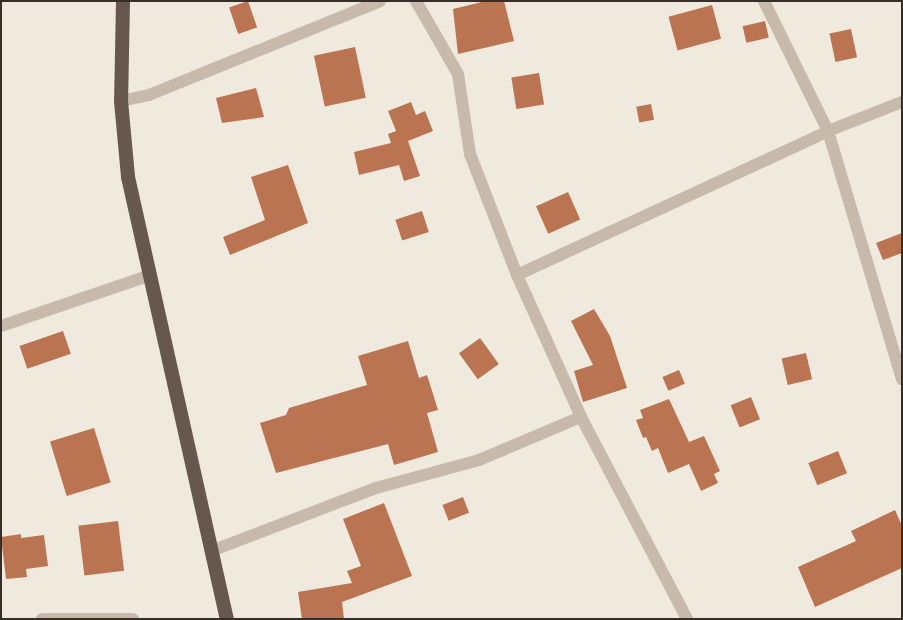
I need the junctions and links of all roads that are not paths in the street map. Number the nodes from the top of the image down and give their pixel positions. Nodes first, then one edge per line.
1 (123, 1) edge
2 (380, 1) edge
3 (416, 1) edge
4 (764, 1) edge
5 (120, 101) junction
6 (902, 102) edge
7 (828, 131) junction
8 (517, 275) junction
9 (148, 276) junction
10 (1, 326) edge
11 (902, 379) edge
12 (581, 416) junction
13 (212, 551) junction
14 (42, 619) edge
15 (133, 619) edge
16 (227, 619) edge
17 (687, 619) edge

1 - 5 highway
2 - 5 street
3 - 8 street
4 - 7 street
5 - 9 highway
6 - 7 street
7 - 8 street
7 - 11 street
8 - 12 street
9 - 10 street
9 - 13 highway
12 - 13 street
12 - 17 street
13 - 16 highway
14 - 15 street

